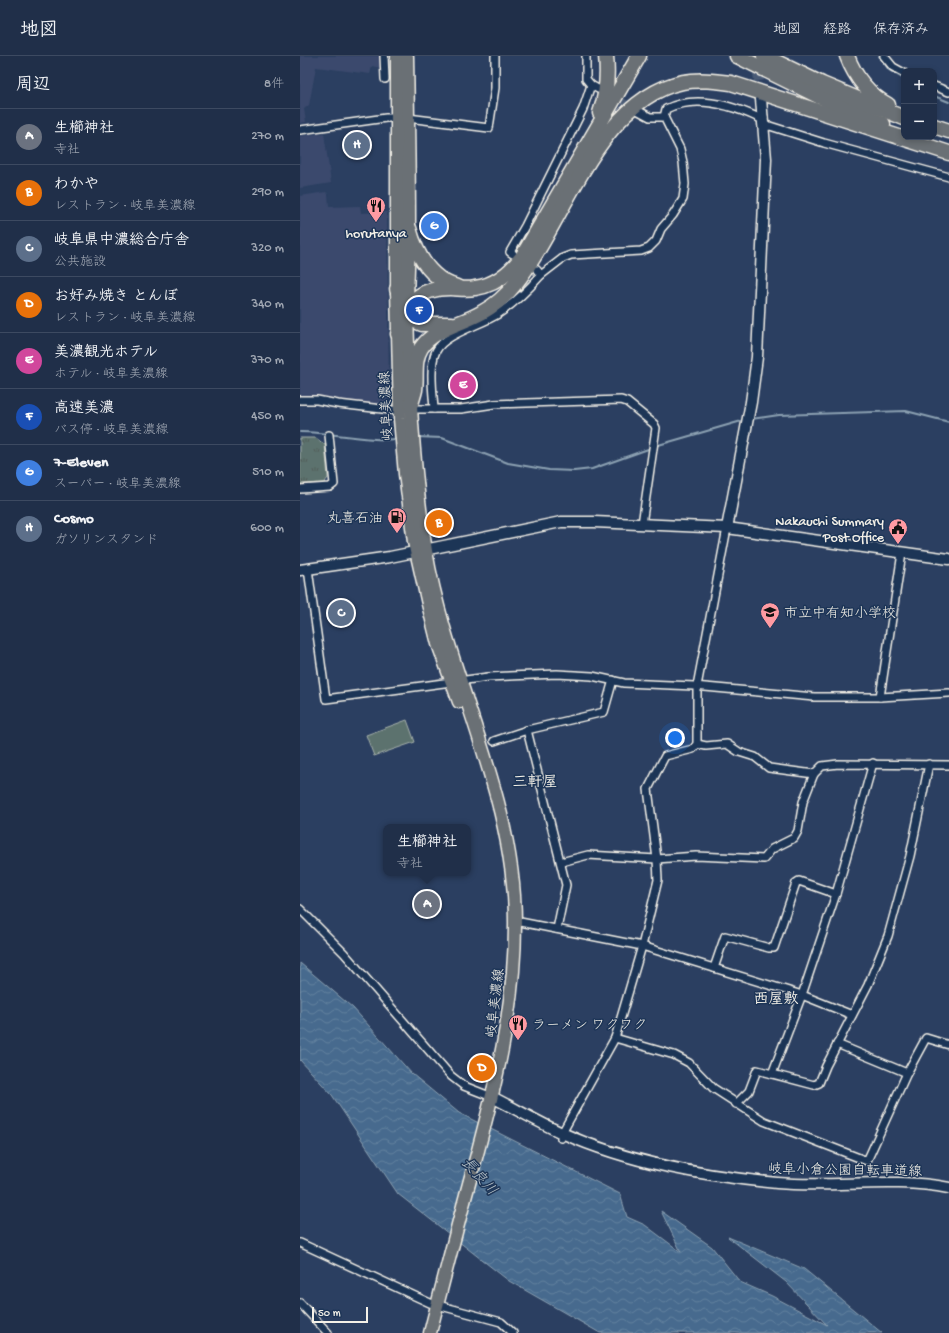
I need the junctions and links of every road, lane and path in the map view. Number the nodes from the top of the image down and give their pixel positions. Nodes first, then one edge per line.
1 (384, 56) edge
2 (397, 56) edge
3 (407, 56) edge
4 (495, 56) edge
5 (586, 56) edge
6 (606, 56) edge
7 (639, 56) edge
8 (649, 56) edge
9 (737, 56) edge
10 (764, 56) edge
11 (847, 56) edge
12 (884, 56) edge
13 (901, 71) edge
14 (385, 79) dead end
15 (592, 85) junction
16 (937, 87) edge
17 (598, 89) dead end
18 (949, 92) edge
19 (761, 99) tunnel mouth
20 (637, 110) tunnel mouth
21 (901, 111) edge
22 (664, 117) junction
23 (901, 117) edge
24 (402, 118) junction
25 (764, 122) junction
26 (937, 127) edge
27 (300, 130) edge
28 (901, 131) edge
29 (937, 131) edge
30 (949, 131) edge
31 (949, 136) edge
32 (923, 140) edge
33 (949, 151) edge
34 (587, 155) junction
35 (949, 177) edge
36 (410, 228) junction
37 (513, 254) dead end
38 (397, 289) junction
39 (466, 289) junction
40 (407, 308) junction
41 (460, 323) junction
42 (398, 334) junction
43 (300, 400) edge
44 (407, 408) junction
45 (434, 409) junction
46 (329, 435) dead end
47 (300, 489) edge
48 (642, 524) junction
49 (727, 528) junction
50 (421, 551) junction
51 (902, 553) junction
52 (949, 559) edge
53 (304, 569) edge
54 (613, 680) junction
55 (455, 681) junction
56 (697, 686) junction
57 (949, 693) edge
58 (880, 697) junction
59 (527, 730) junction
60 (494, 741) dead end
61 (697, 744) junction
62 (873, 763) junction
63 (929, 764) junction
64 (949, 765) edge
65 (814, 774) junction
66 (657, 859) junction
67 (561, 862) junction
68 (836, 894) junction
69 (300, 909) edge
70 (515, 921) junction
71 (557, 929) junction
72 (642, 946) junction
73 (714, 968) junction
74 (802, 995) junction
75 (852, 1015) junction
76 (615, 1038) junction
77 (837, 1044) junction
78 (949, 1045) edge
79 (907, 1073) junction
80 (772, 1074) junction
81 (492, 1097) junction
82 (736, 1104) junction
83 (561, 1135) junction
84 (949, 1188) edge
85 (300, 1243) edge
86 (300, 1303) edge
87 (437, 1305) junction
88 (328, 1333) edge
89 (430, 1333) edge
90 (513, 1333) edge

1 - 14 street
2 - 24 main road, 岐阜美濃線
3 - 24 main road, 岐阜美濃線
4 - 24 street
5 - 15 street
6 - 34 highway
7 - 34 highway
8 - 34 highway
9 - 28 highway
10 - 23 highway
11 - 21 highway
12 - 13 street
15 - 17 street
15 - 37 street
16 - 18 street
19 - 25 street
20 - 22 street
22 - 25 street
22 - 45 street
24 - 27 street
24 - 36 main road, 岐阜美濃線
24 - 38 main road, 岐阜美濃線
25 - 35 street
25 - 49 street
26 - 30 highway
29 - 31 highway
32 - 33 highway
33 - 34 highway
34 - 39 highway
34 - 41 highway
36 - 39 highway
36 - 40 main road, 岐阜美濃線
38 - 40 highway
38 - 42 main road, 岐阜美濃線
39 - 40 highway
40 - 41 highway
40 - 42 highway
40 - 44 main road, 岐阜美濃線
41 - 44 highway
42 - 44 main road, 岐阜美濃線
43 - 44 street
44 - 45 street
44 - 50 main road, 岐阜美濃線
45 - 48 street
46 - 47 street
48 - 49 street
48 - 50 street
49 - 51 street
49 - 56 street
50 - 53 street
50 - 55 main road, 岐阜美濃線
51 - 52 street
51 - 58 street
53 - 55 street
54 - 55 street
54 - 56 street
54 - 59 street
55 - 70 main road, 岐阜美濃線
56 - 58 street
56 - 61 street
57 - 58 street
59 - 60 street
59 - 67 street
61 - 65 street
61 - 66 street
62 - 63 street
62 - 65 street
62 - 68 street
63 - 64 street
63 - 75 street
65 - 66 street
66 - 67 street
66 - 72 street
67 - 71 street
68 - 73 street
68 - 74 street
69 - 81 street
70 - 71 street
70 - 81 main road, 岐阜美濃線
71 - 72 street
72 - 73 street
72 - 76 street
73 - 74 street
74 - 75 street
74 - 80 street
75 - 77 street
76 - 82 street
76 - 83 street
77 - 79 street
77 - 80 street
78 - 79 street
79 - 82 street
80 - 82 street
81 - 83 street, 岐阜小倉公園自転車道線
81 - 87 main road, 岐阜美濃線
83 - 84 street, 岐阜小倉公園自転車道線
85 - 87 street
86 - 88 street
87 - 89 main road, 岐阜美濃線
87 - 90 street

